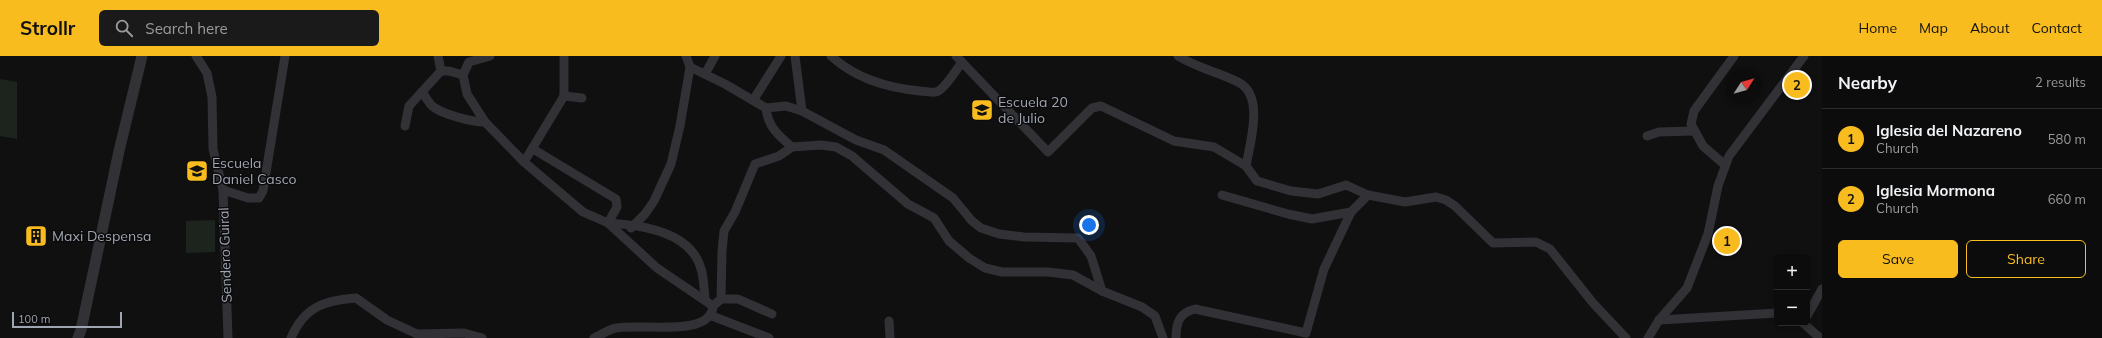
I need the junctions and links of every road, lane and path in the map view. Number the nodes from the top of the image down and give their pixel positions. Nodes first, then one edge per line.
1 (142, 56) edge
2 (196, 56) edge
3 (285, 56) edge
4 (438, 56) edge
5 (490, 56) edge
6 (564, 56) edge
7 (686, 56) edge
8 (716, 56) edge
9 (781, 56) edge
10 (795, 56) edge
11 (831, 56) edge
12 (1178, 56) edge
13 (1734, 56) edge
14 (1804, 56) edge
15 (959, 59) edge
16 (690, 67) junction
17 (441, 71) junction
18 (705, 74) junction
19 (463, 75) junction
20 (422, 92) junction
21 (564, 96) junction
22 (582, 98) dead end
23 (754, 100) junction
24 (766, 108) junction
25 (802, 111) junction
26 (485, 122) junction
27 (405, 126) dead end
28 (1694, 131) junction
29 (1647, 136) dead end
30 (792, 147) junction
31 (533, 149) junction
32 (524, 162) junction
33 (1725, 165) junction
34 (1246, 166) junction
35 (223, 190) junction
36 (1222, 195) dead end
37 (1368, 195) junction
38 (1351, 212) junction
39 (608, 223) junction
40 (634, 225) junction
41 (624, 236) junction
42 (1822, 289) edge
43 (1102, 291) junction
44 (721, 299) junction
45 (705, 300) junction
46 (713, 306) junction
47 (1810, 311) edge
48 (1774, 313) edge
49 (772, 314) dead end
50 (712, 316) junction
51 (1659, 320) junction
52 (889, 321) dead end
53 (1806, 326) edge
54 (78, 338) edge
55 (228, 338) edge
56 (291, 338) edge
57 (482, 338) edge
58 (594, 338) edge
59 (769, 338) edge
60 (890, 338) edge
61 (1164, 338) edge
62 (1176, 338) edge
63 (1626, 338) edge
64 (1648, 338) edge
65 (1820, 338) edge

1 - 54 street
2 - 35 street, Sendero Guiral
3 - 35 street
4 - 17 street
5 - 19 street
6 - 21 street
7 - 16 street
8 - 18 street
9 - 23 street
10 - 25 street
11 - 15 street
12 - 34 street
13 - 28 street
14 - 33 street
15 - 34 street
16 - 18 street
16 - 40 street
17 - 19 street
17 - 20 street
18 - 23 street
19 - 26 street
20 - 26 street
20 - 27 street
21 - 22 street
21 - 31 street
23 - 24 street
24 - 25 street
24 - 30 street
25 - 43 street
26 - 32 street
28 - 29 street
28 - 33 street
30 - 43 street
30 - 44 street
31 - 32 street
31 - 39 street
32 - 39 street
33 - 51 street
34 - 37 street
35 - 55 street, Sendero Guiral
36 - 38 street
37 - 38 street
37 - 63 street
38 - 62 street
39 - 40 street
39 - 41 street
40 - 41 street
40 - 45 street
41 - 45 street
42 - 47 street
43 - 61 street
44 - 46 street
44 - 49 street
45 - 46 street
46 - 50 street
48 - 51 street
50 - 58 street
50 - 59 street
51 - 64 street
52 - 60 street
53 - 65 street
56 - 57 street

